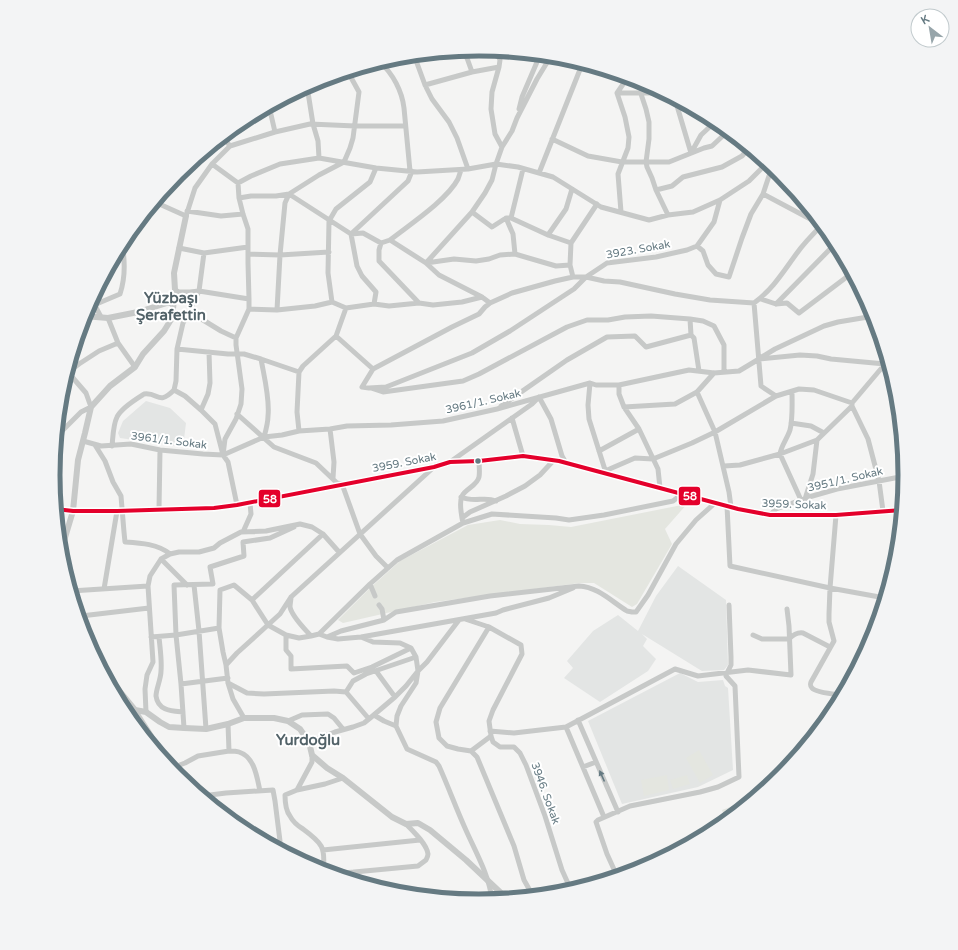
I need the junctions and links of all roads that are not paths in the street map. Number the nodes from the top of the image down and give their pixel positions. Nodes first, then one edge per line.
1 (466, 56) edge
2 (499, 57) edge
3 (416, 61) edge
4 (538, 61) edge
5 (547, 62) edge
6 (385, 67) edge
7 (499, 67) junction
8 (580, 68) edge
9 (472, 72) junction
10 (350, 76) edge
11 (624, 82) edge
12 (425, 85) junction
13 (308, 93) edge
14 (617, 93) junction
15 (641, 94) junction
16 (652, 94) edge
17 (677, 106) edge
18 (270, 112) edge
19 (517, 118) junction
20 (313, 124) junction
21 (355, 126) junction
22 (405, 126) junction
23 (711, 126) edge
24 (275, 132) junction
25 (723, 135) edge
26 (552, 139) junction
27 (226, 141) edge
28 (230, 146) junction
29 (502, 147) junction
30 (745, 152) edge
31 (690, 153) junction
32 (319, 158) junction
33 (344, 162) junction
34 (622, 162) junction
35 (646, 162) junction
36 (212, 164) junction
37 (496, 164) junction
38 (763, 167) edge
39 (376, 168) junction
40 (468, 169) junction
41 (523, 169) junction
42 (461, 170) junction
43 (411, 171) junction
44 (539, 173) junction
45 (770, 174) edge
46 (238, 183) junction
47 (572, 189) junction
48 (656, 190) junction
49 (288, 194) junction
50 (763, 194) junction
51 (239, 198) junction
52 (720, 200) junction
53 (160, 204) edge
54 (597, 204) junction
55 (472, 212) junction
56 (621, 212) junction
57 (186, 213) junction
58 (243, 214) junction
59 (668, 215) junction
60 (508, 218) junction
61 (810, 219) edge
62 (330, 221) junction
63 (818, 229) edge
64 (351, 234) junction
65 (548, 235) junction
66 (390, 240) junction
67 (381, 243) junction
68 (571, 243) junction
69 (697, 246) junction
70 (248, 247) junction
71 (179, 248) junction
72 (831, 248) edge
73 (329, 252) junction
74 (204, 253) junction
75 (123, 254) edge
76 (248, 254) junction
77 (515, 254) junction
78 (280, 255) junction
79 (426, 263) junction
80 (570, 266) junction
81 (848, 276) edge
82 (573, 277) junction
83 (586, 278) junction
84 (175, 290) junction
85 (199, 291) junction
86 (482, 297) junction
87 (761, 298) junction
88 (249, 299) junction
89 (98, 300) edge
90 (332, 302) junction
91 (174, 303) junction
92 (419, 303) junction
93 (490, 303) junction
94 (754, 303) junction
95 (374, 304) junction
96 (776, 304) junction
97 (96, 306) edge
98 (346, 308) junction
99 (249, 309) junction
100 (277, 310) junction
101 (190, 312) junction
102 (91, 316) edge
103 (104, 317) junction
104 (867, 317) edge
105 (690, 319) junction
106 (691, 335) junction
107 (336, 336) junction
108 (236, 338) junction
109 (118, 343) junction
110 (177, 349) junction
111 (210, 352) junction
112 (237, 353) junction
113 (261, 359) junction
114 (759, 359) junction
115 (883, 364) edge
116 (884, 366) edge
117 (135, 367) junction
118 (74, 368) edge
119 (373, 369) junction
120 (699, 371) junction
121 (299, 372) junction
122 (724, 372) junction
123 (714, 373) junction
124 (72, 377) edge
125 (590, 383) junction
126 (619, 385) junction
127 (369, 388) junction
128 (174, 390) junction
129 (792, 391) junction
130 (697, 392) junction
131 (776, 396) junction
132 (539, 397) junction
133 (852, 404) junction
134 (91, 407) junction
135 (624, 407) junction
136 (497, 409) junction
137 (201, 410) junction
138 (237, 414) junction
139 (512, 418) junction
140 (791, 423) junction
141 (330, 429) junction
142 (639, 429) junction
143 (63, 430) edge
144 (299, 431) junction
145 (715, 432) junction
146 (824, 433) junction
147 (264, 438) junction
148 (817, 440) junction
149 (83, 441) junction
150 (95, 445) junction
151 (112, 446) junction
152 (160, 450) junction
153 (599, 451) junction
154 (780, 454) junction
155 (223, 455) junction
156 (523, 456) junction
157 (653, 459) junction
158 (553, 460) junction
159 (478, 461) junction
160 (450, 462) junction
161 (566, 463) junction
162 (724, 466) junction
163 (434, 467) junction
164 (606, 472) junction
165 (898, 477) edge
166 (333, 478) junction
167 (879, 481) junction
168 (342, 484) junction
169 (660, 488) junction
170 (682, 494) junction
171 (461, 497) junction
172 (803, 499) junction
173 (496, 501) junction
174 (250, 502) junction
175 (715, 503) junction
176 (237, 505) junction
177 (729, 507) junction
178 (159, 509) junction
179 (62, 510) edge
180 (896, 510) edge
181 (73, 511) junction
182 (120, 511) junction
183 (883, 511) junction
184 (770, 515) junction
185 (836, 515) junction
186 (463, 520) junction
187 (300, 524) junction
188 (243, 532) junction
189 (323, 534) junction
190 (360, 534) junction
191 (65, 536) edge
192 (339, 552) junction
193 (170, 554) junction
194 (161, 559) junction
195 (388, 568) junction
196 (194, 584) junction
197 (213, 584) junction
198 (370, 584) junction
199 (187, 585) junction
200 (148, 586) junction
201 (579, 586) junction
202 (830, 588) junction
203 (104, 589) junction
204 (220, 590) junction
205 (76, 591) edge
206 (375, 596) dead end
207 (291, 597) junction
208 (880, 597) edge
209 (252, 600) junction
210 (379, 605) dead end
211 (729, 605) dead end
212 (149, 608) junction
213 (788, 609) dead end
214 (84, 616) edge
215 (465, 618) junction
216 (384, 620) junction
217 (459, 620) junction
218 (268, 625) junction
219 (489, 627) junction
220 (219, 628) junction
221 (199, 631) junction
222 (319, 634) junction
223 (176, 635) junction
224 (286, 635) junction
225 (753, 635) dead end
226 (311, 636) junction
227 (151, 637) junction
228 (160, 637) junction
229 (326, 637) junction
230 (361, 637) junction
231 (789, 639) junction
232 (830, 647) junction
233 (411, 648) junction
234 (416, 657) junction
235 (226, 665) junction
236 (376, 671) junction
237 (418, 672) junction
238 (727, 673) junction
239 (228, 680) junction
240 (203, 681) junction
241 (181, 684) junction
242 (346, 692) junction
243 (836, 694) edge
244 (395, 697) junction
245 (127, 702) edge
246 (134, 710) junction
247 (146, 712) junction
248 (183, 712) junction
249 (374, 715) junction
250 (244, 718) junction
251 (369, 719) junction
252 (578, 720) junction
253 (288, 721) junction
254 (228, 724) junction
255 (396, 726) junction
256 (566, 727) junction
257 (184, 728) junction
258 (206, 729) junction
259 (343, 729) junction
260 (490, 733) junction
261 (151, 735) edge
262 (309, 742) junction
263 (229, 751) junction
264 (471, 752) junction
265 (312, 755) junction
266 (596, 762) junction
267 (178, 766) edge
268 (583, 767) junction
269 (343, 778) junction
270 (297, 790) junction
271 (260, 791) junction
272 (209, 795) edge
273 (618, 812) junction
274 (604, 817) junction
275 (406, 824) junction
276 (420, 840) junction
277 (280, 842) dead end
278 (323, 850) junction
279 (325, 864) edge
280 (354, 872) junction
281 (615, 872) edge
282 (346, 873) edge
283 (355, 875) edge
284 (487, 879) junction
285 (568, 884) edge
286 (530, 890) edge
287 (501, 893) edge
288 (490, 894) edge

1 - 9 street
2 - 7 street
3 - 12 street
4 - 19 street
5 - 19 street
6 - 22 street
7 - 9 street
7 - 29 street
8 - 26 street
9 - 12 street
10 - 21 street
11 - 14 street
12 - 40 street
13 - 20 street
14 - 15 street
14 - 34 street
15 - 16 street
15 - 35 street
17 - 31 street
18 - 24 street
19 - 29 street
20 - 21 street
20 - 24 street
20 - 32 street
21 - 22 street
21 - 33 street
22 - 43 street
23 - 31 street
24 - 28 street
25 - 31 street
26 - 34 street
26 - 44 street
27 - 28 street
28 - 36 street
29 - 37 street
30 - 48 street
31 - 35 street
32 - 33 street
32 - 46 street
33 - 39 street
33 - 49 street
34 - 35 street
34 - 56 street
35 - 48 street
36 - 46 street
36 - 57 street
37 - 40 street
37 - 41 street
37 - 55 street
38 - 52 street
39 - 43 street
39 - 62 street
40 - 42 street
41 - 44 street
41 - 60 street
42 - 43 street
42 - 66 street
43 - 64 street
44 - 47 street
45 - 50 street
46 - 51 street
47 - 54 street
47 - 65 street
48 - 59 street
49 - 51 street
49 - 62 street
49 - 78 street
50 - 61 street
50 - 69 street
51 - 58 street
52 - 59 street
52 - 69 street
53 - 57 street
54 - 56 street
54 - 68 street
55 - 60 street
55 - 79 street
56 - 59 street
57 - 58 street
57 - 71 street
58 - 70 street
60 - 65 street
60 - 77 street
62 - 64 street
62 - 73 street
63 - 87 street
64 - 67 street
64 - 95 street
65 - 68 street
66 - 67 street
66 - 79 street
67 - 92 street
68 - 80 street
69 - 83 street, 3923. Sokak
70 - 74 street
70 - 76 street
71 - 74 street
71 - 84 street
72 - 96 street
73 - 78 street
73 - 90 street
74 - 85 street
75 - 89 street
76 - 78 street
76 - 88 street
77 - 79 street
77 - 80 street
78 - 100 street
79 - 86 street
80 - 82 street
81 - 96 street
82 - 83 street
82 - 93 street
83 - 94 street
83 - 127 street, 3923. Sokak
84 - 85 street
84 - 91 street
85 - 88 street
85 - 101 street
86 - 92 street
86 - 93 street
87 - 94 street
87 - 96 street
88 - 99 street
90 - 98 street
90 - 100 street
91 - 103 street
91 - 117 street
92 - 95 street
93 - 119 street
94 - 114 street
95 - 98 street
97 - 103 street
98 - 107 street
99 - 100 street
99 - 108 street
101 - 108 street
101 - 110 street
102 - 103 street
103 - 109 street
104 - 114 street
105 - 106 street
105 - 122 street
105 - 127 street
106 - 120 street
106 - 136 street
107 - 119 street
107 - 121 street
108 - 112 street
109 - 117 street
109 - 118 street
110 - 111 street
110 - 128 street
111 - 112 street
111 - 137 street
112 - 113 street
112 - 138 street
113 - 121 street
113 - 147 street
114 - 115 street, 3961/1. Sokak
114 - 122 street, 3961/1. Sokak
114 - 131 street
116 - 133 street
117 - 134 street
119 - 127 street
120 - 123 street, 3961/1. Sokak
120 - 126 street, 3961/1. Sokak
121 - 144 street
122 - 123 street, 3961/1. Sokak
123 - 130 street
124 - 134 street
125 - 126 street, 3961/1. Sokak
125 - 132 street, 3961/1. Sokak
125 - 153 street
126 - 135 street
128 - 137 street
128 - 151 street
129 - 131 street
129 - 133 street
129 - 140 street
130 - 135 street
130 - 145 street
131 - 145 street
132 - 136 street, 3961/1. Sokak
132 - 139 street
132 - 161 street
133 - 146 street
133 - 167 street
134 - 143 street
134 - 149 street
135 - 142 street
136 - 141 street, 3961/1. Sokak
137 - 155 street
138 - 147 street
138 - 155 street
139 - 156 street
139 - 160 street
140 - 146 street
140 - 154 street
141 - 144 street, 3961/1. Sokak
141 - 166 street
142 - 153 street
142 - 157 street
144 - 147 street, 3961/1. Sokak
145 - 157 street
145 - 162 street
146 - 148 street
147 - 155 street, 3961/1. Sokak
147 - 166 street
148 - 154 street
148 - 172 street
149 - 150 street, 3961/1. Sokak
149 - 181 street
150 - 151 street, 3961/1. Sokak
150 - 182 street
151 - 152 street, 3961/1. Sokak
152 - 155 street, 3961/1. Sokak
152 - 178 street
153 - 164 street
154 - 162 street
154 - 172 street
155 - 176 street
156 - 158 street, 3959. Sokak
156 - 159 street, 3959. Sokak
157 - 164 street
157 - 169 street
158 - 161 street, 3959. Sokak
158 - 173 street
159 - 160 street, 3959. Sokak
159 - 171 street
160 - 163 street, 3959. Sokak
161 - 164 street, 3959. Sokak
162 - 177 street
163 - 168 street, 3959. Sokak
163 - 190 street
164 - 169 street, 3959. Sokak
165 - 167 street, 3951/1. Sokak
166 - 168 street
167 - 172 street, 3951/1. Sokak
167 - 183 street
168 - 174 street, 3959. Sokak
168 - 190 street
169 - 170 street, 3959. Sokak
170 - 175 street, 3959. Sokak
170 - 186 street
171 - 173 street
171 - 186 street
172 - 184 street, 3951/1. Sokak
173 - 186 street
174 - 176 street, 3959. Sokak
174 - 188 street
175 - 177 street, 3959. Sokak
175 - 201 street
176 - 178 street, 3959. Sokak
177 - 184 street, 3959. Sokak
177 - 202 street
178 - 182 street, 3959. Sokak
179 - 181 street
180 - 183 street, 3959. Sokak
181 - 182 street, 3959. Sokak
181 - 191 street
182 - 193 street
182 - 203 street
183 - 185 street, 3959. Sokak
184 - 185 street, 3959. Sokak
185 - 202 street
186 - 195 street
187 - 188 street
187 - 189 street
187 - 197 street
188 - 193 street
189 - 192 street
189 - 209 street
190 - 192 street
190 - 195 street
192 - 207 street
193 - 194 street
194 - 199 street
194 - 200 street
195 - 198 street
196 - 197 street
196 - 199 street
196 - 221 street
197 - 204 street
198 - 206 street
198 - 222 street
199 - 223 street
200 - 203 street
200 - 212 street
201 - 215 street
201 - 216 street
202 - 208 street
202 - 232 street
203 - 205 street
204 - 209 street
204 - 220 street
207 - 218 street
207 - 226 street
209 - 218 street
210 - 216 street
211 - 238 street
212 - 214 street
212 - 227 street
213 - 231 street
215 - 217 street
215 - 219 street
216 - 229 street
217 - 230 street
217 - 237 street
218 - 224 street
218 - 235 street
219 - 260 street
219 - 264 street
220 - 221 street
220 - 235 street
221 - 223 street
221 - 240 street
222 - 226 street
222 - 229 street
223 - 228 street
223 - 241 street
224 - 226 street
224 - 233 street
225 - 231 street
227 - 228 street
227 - 247 street
228 - 248 street
229 - 230 street
230 - 233 street
231 - 232 street
231 - 238 street
232 - 243 street
233 - 234 street
234 - 236 street
234 - 237 street
235 - 239 street
236 - 242 street
236 - 244 street
237 - 244 street
237 - 255 street
238 - 252 street
238 - 273 street
239 - 240 street
239 - 242 street
239 - 250 street
240 - 241 street
240 - 258 street
241 - 248 street
242 - 251 street
244 - 249 street
245 - 246 street
246 - 247 street
246 - 261 street
247 - 257 street
248 - 257 street
249 - 251 street
249 - 255 street
250 - 253 street
250 - 254 street
251 - 259 street
252 - 256 street
252 - 266 street
253 - 259 street
253 - 262 street
254 - 258 street
254 - 263 street
255 - 284 street
256 - 260 street
256 - 268 street
257 - 258 street
259 - 262 street
260 - 264 street
260 - 285 street, 3946. Sokak
262 - 265 street
263 - 267 street
263 - 271 street
264 - 286 street
265 - 269 street
265 - 270 street
266 - 268 street
273 -> 266 street
268 - 274 street
269 - 270 street
269 - 275 street
270 - 278 street
271 - 272 street
271 - 277 street
273 - 274 street
274 - 281 street
275 - 276 street
275 - 284 street
276 - 278 street
276 - 280 street
278 - 279 street
280 - 282 street
280 - 283 street
284 - 287 street
284 - 288 street

